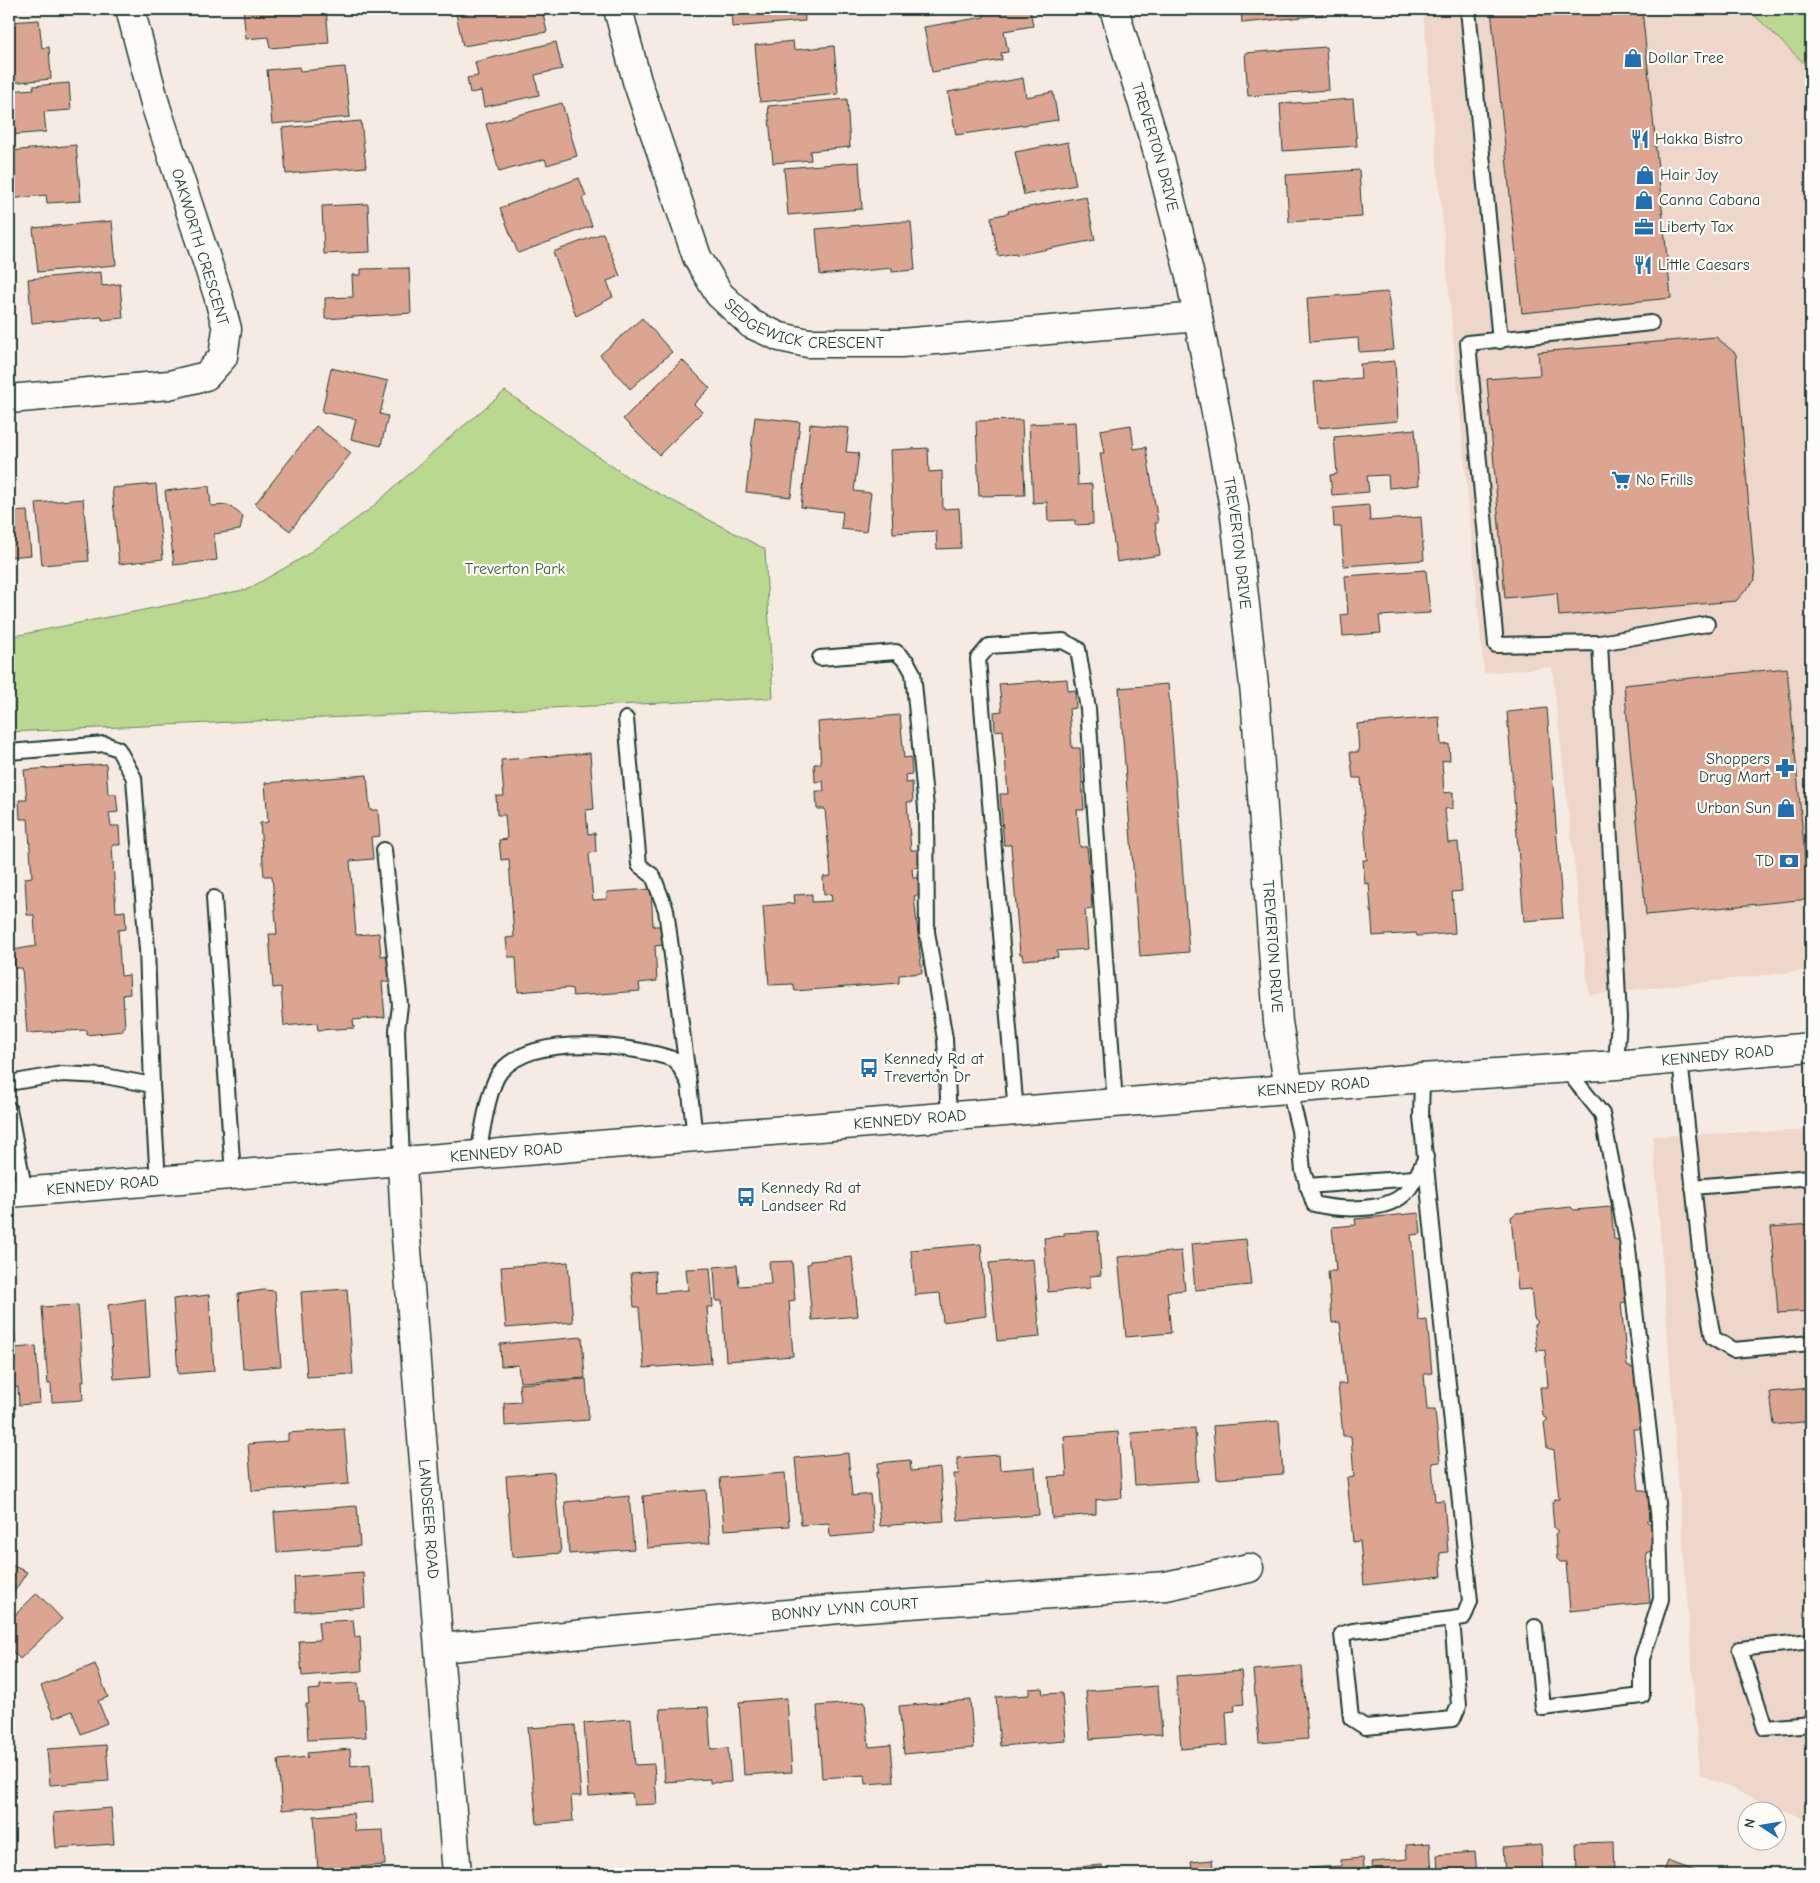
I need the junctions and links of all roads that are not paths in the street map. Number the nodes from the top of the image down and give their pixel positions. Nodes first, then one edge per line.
1 (130, 9) edge
2 (618, 9) edge
3 (1114, 9) edge
4 (1468, 9) edge
5 (1198, 317) junction
6 (1651, 323) dead end
7 (1500, 340) junction
8 (9, 400) edge
9 (1707, 624) dead end
10 (1600, 643) junction
11 (820, 658) dead end
12 (626, 719) dead end
13 (9, 752) edge
14 (384, 850) dead end
15 (214, 898) dead end
16 (1811, 1047) edge
17 (1680, 1059) junction
18 (1616, 1065) junction
19 (1565, 1068) junction
20 (1422, 1078) junction
21 (9, 1083) edge
22 (689, 1084) junction
23 (152, 1085) junction
24 (1289, 1089) junction
25 (1115, 1104) junction
26 (9, 1109) edge
27 (1016, 1113) junction
28 (949, 1118) junction
29 (695, 1138) junction
30 (478, 1155) junction
31 (1426, 1157) junction
32 (402, 1162) junction
33 (233, 1175) junction
34 (1811, 1177) edge
35 (1414, 1178) junction
36 (158, 1181) junction
37 (1307, 1186) junction
38 (1693, 1187) junction
39 (17, 1193) edge
40 (1811, 1343) edge
41 (1249, 1568) dead end
42 (1452, 1619) junction
43 (1535, 1627) dead end
44 (1811, 1641) edge
45 (440, 1648) junction
46 (1811, 1724) edge
47 (457, 1874) edge

1 - 8 street, OAKWORTH CRESCENT
2 - 5 street, SEDGEWICK CRESCENT
3 - 5 street, TREVERTON DRIVE
4 - 7 lane
5 - 24 street, TREVERTON DRIVE
6 - 7 lane
7 - 10 lane
9 - 10 lane
10 - 18 lane
11 - 28 lane
12 - 22 lane
13 - 23 lane
14 - 32 lane
15 - 33 lane
16 - 17 street, KENNEDY ROAD
17 - 18 street, KENNEDY ROAD
17 - 38 lane
18 - 19 street, KENNEDY ROAD
19 - 20 street, KENNEDY ROAD
19 - 43 lane
20 - 24 street, KENNEDY ROAD
20 - 31 lane
21 - 23 lane
22 - 29 lane
22 - 30 lane
23 - 36 lane
24 - 25 street, KENNEDY ROAD
24 - 37 lane
25 - 27 street, KENNEDY ROAD
25 - 27 lane
26 - 39 lane
27 - 28 street, KENNEDY ROAD
28 - 29 street, KENNEDY ROAD
29 - 30 street, KENNEDY ROAD
30 - 32 street, KENNEDY ROAD
31 - 35 lane
31 - 42 lane
32 - 33 street, KENNEDY ROAD
32 - 45 street, LANDSEER ROAD
33 - 36 street, KENNEDY ROAD
34 - 38 lane
35 - 37 lane
35 - 37 lane
36 - 39 street, KENNEDY ROAD
38 - 40 lane
41 - 45 street, BONNY LYNN COURT
42 - 42 lane
44 - 46 lane
45 - 47 street, LANDSEER ROAD

